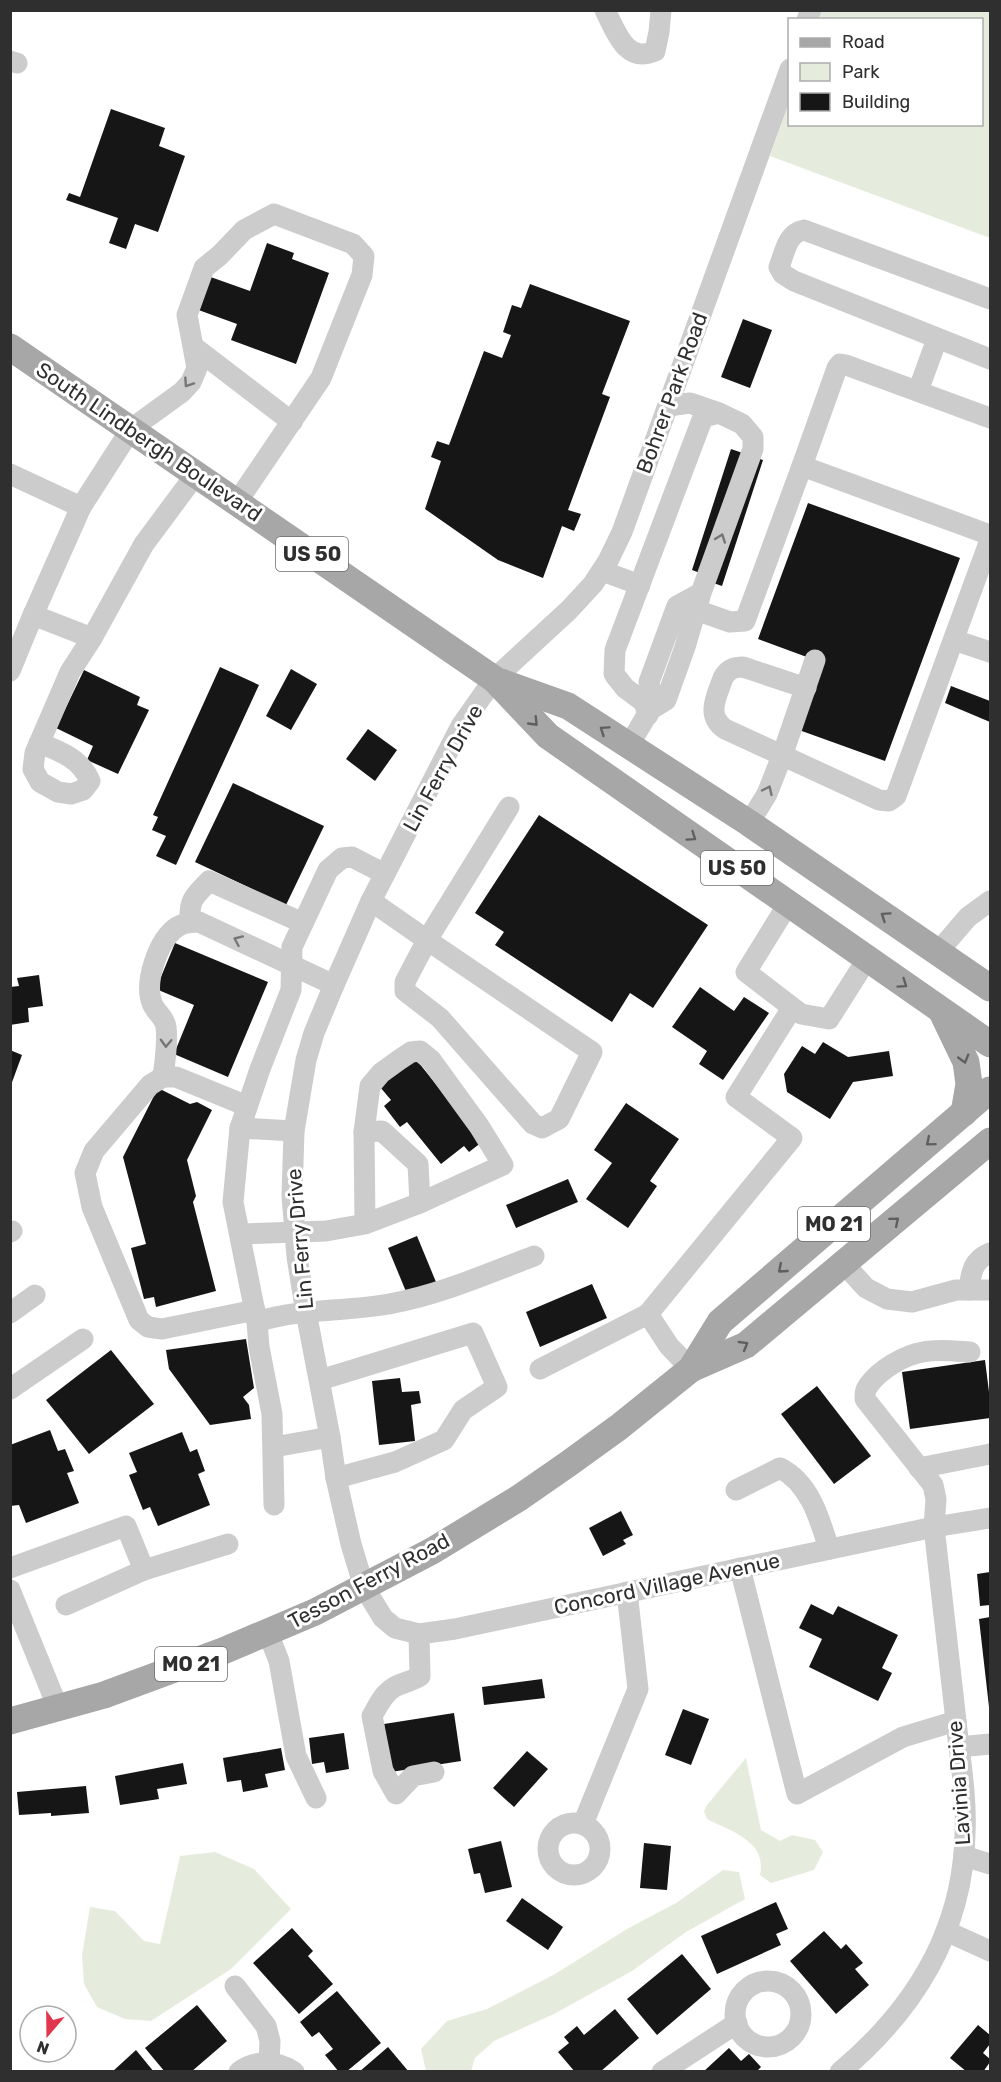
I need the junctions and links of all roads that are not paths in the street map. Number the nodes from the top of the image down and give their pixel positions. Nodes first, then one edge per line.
1 (605, 10) edge
2 (661, 10) edge
3 (788, 72) edge
4 (990, 299) edge
5 (937, 339) junction
6 (10, 347) edge
7 (194, 347) junction
8 (990, 359) edge
9 (918, 391) junction
10 (668, 406) junction
11 (719, 413) junction
12 (990, 417) edge
13 (292, 422) junction
14 (131, 429) junction
15 (802, 466) junction
16 (10, 474) edge
17 (196, 474) junction
18 (237, 502) junction
19 (81, 507) junction
20 (990, 535) edge
21 (990, 540) edge
22 (602, 571) junction
23 (640, 585) junction
24 (698, 601) junction
25 (33, 615) junction
26 (92, 638) junction
27 (954, 640) junction
28 (990, 652) edge
29 (815, 660) dead end
30 (10, 670) edge
31 (494, 679) junction
32 (806, 688) junction
33 (651, 712) junction
34 (39, 743) dead end
35 (628, 747) junction
36 (782, 756) junction
37 (509, 807) dead end
38 (749, 823) junction
39 (385, 874) junction
40 (371, 901) junction
41 (990, 901) edge
42 (788, 904) junction
43 (190, 922) junction
44 (303, 923) junction
45 (427, 940) junction
46 (938, 952) junction
47 (867, 959) junction
48 (291, 964) junction
49 (334, 985) junction
50 (989, 986) edge
51 (792, 1008) junction
52 (941, 1010) junction
53 (990, 1044) edge
54 (163, 1077) junction
55 (990, 1090) edge
56 (248, 1106) junction
57 (964, 1113) junction
58 (240, 1128) junction
59 (294, 1131) junction
60 (364, 1132) junction
61 (987, 1146) edge
62 (420, 1203) junction
63 (365, 1224) junction
64 (295, 1232) junction
65 (240, 1234) junction
66 (990, 1253) edge
67 (534, 1256) dead end
68 (844, 1264) junction
69 (969, 1290) junction
70 (990, 1290) edge
71 (35, 1295) dead end
72 (306, 1312) junction
73 (10, 1313) edge
74 (648, 1314) junction
75 (256, 1316) junction
76 (83, 1339) dead end
77 (969, 1352) dead end
78 (540, 1368) dead end
79 (691, 1369) junction
80 (320, 1380) junction
81 (12, 1384) edge
82 (330, 1437) junction
83 (274, 1447) junction
84 (990, 1454) edge
85 (919, 1468) junction
86 (336, 1478) junction
87 (736, 1490) dead end
88 (274, 1505) dead end
89 (990, 1518) edge
90 (934, 1527) junction
91 (228, 1544) dead end
92 (829, 1549) junction
93 (10, 1568) edge
94 (740, 1568) junction
95 (144, 1570) junction
96 (364, 1587) junction
97 (10, 1590) edge
98 (627, 1592) junction
99 (66, 1605) dead end
100 (268, 1633) junction
101 (418, 1634) junction
102 (58, 1708) junction
103 (10, 1721) edge
104 (956, 1721) junction
105 (990, 1744) edge
106 (959, 1747) junction
107 (434, 1772) dead end
108 (316, 1798) dead end
109 (583, 1824) dead end
110 (964, 1856) junction
111 (990, 1864) edge
112 (946, 1931) junction
113 (990, 1951) edge
114 (236, 1986) dead end
115 (737, 2023) dead end
116 (269, 2063) junction
117 (239, 2072) edge
118 (294, 2072) edge
119 (662, 2072) edge
120 (840, 2072) edge

1 - 2 street
3 - 10 street, Bohrer Park Road
4 - 5 street
5 - 8 street
5 - 9 street
6 - 14 main road, South Lindbergh Boulevard / US 50
7 - 13 street
7 - 13 street
7 -> 14 street
9 - 12 street
9 - 15 street
10 - 11 street
10 - 22 street, Bohrer Park Road
11 - 23 street
24 -> 11 street
13 - 18 street
14 - 17 main road, South Lindbergh Boulevard / US 50
14 - 19 street
15 - 20 street
15 - 24 street
16 - 19 street
17 - 18 main road, South Lindbergh Boulevard / US 50
17 - 26 street
18 - 31 main road, South Lindbergh Boulevard / US 50
19 - 25 street
21 - 27 street
22 - 23 street
22 - 31 street, Bohrer Park Road
23 - 33 street
24 - 33 street
25 - 26 street
25 - 30 street
26 - 34 street
27 - 28 street
27 - 36 street
29 - 32 street
35 -> 31 main road, South Lindbergh Boulevard / US 50
31 - 39 street, Lin Ferry Drive
31 -> 42 main road, South Lindbergh Boulevard / US 50
32 - 36 street
32 - 36 street
33 - 35 street
35 - 38 main road, South Lindbergh Boulevard / US 50
38 -> 36 street
37 - 45 street
46 -> 38 main road, South Lindbergh Boulevard / US 50
39 - 40 street, Lin Ferry Drive
39 - 44 street
40 - 45 street
40 - 49 street, Lin Ferry Drive
41 - 46 street
42 - 47 main road, South Lindbergh Boulevard / US 50
42 - 51 street
43 - 44 street
48 -> 43 street
43 -> 54 street
44 - 48 street
45 - 45 street
46 - 50 main road, South Lindbergh Boulevard / US 50
47 - 51 street
47 -> 52 main road, South Lindbergh Boulevard / US 50
48 - 49 street
48 - 56 street
49 - 59 street, Lin Ferry Drive
51 - 74 street
52 - 53 main road, South Lindbergh Boulevard / US 50
52 -> 57 main road
54 - 56 street
54 - 75 street
55 - 57 main road, Tesson Ferry Road / MO 21
56 - 58 street
57 -> 79 main road, Tesson Ferry Road / MO 21
58 - 59 street
58 - 65 street
59 - 64 street, Lin Ferry Drive
60 - 62 street
60 - 62 street
60 - 63 street
68 -> 61 main road, Tesson Ferry Road / MO 21
62 - 63 street
63 - 64 street
64 - 65 street
64 - 72 street, Lin Ferry Drive
65 - 75 street
66 - 69 street
67 - 72 street
68 - 69 street
79 -> 68 main road, Tesson Ferry Road / MO 21
69 - 70 street
71 - 73 street
72 - 75 street
72 - 80 street, Lin Ferry Drive
74 - 78 street
74 - 79 street
75 - 83 street
76 - 81 street
77 - 85 street, Lavinia Drive
79 - 96 main road, Tesson Ferry Road / MO 21
80 - 82 street, Lin Ferry Drive
80 - 86 street
82 - 83 street
82 - 86 street, Lin Ferry Drive
83 - 88 street
84 - 85 street
85 - 90 street, Lavinia Drive
86 - 96 street, Lin Ferry Drive
87 - 92 street
89 - 90 street, Concord Village Avenue
90 - 92 street, Concord Village Avenue
90 - 104 street, Lavinia Drive
91 - 95 street
92 - 94 street, Concord Village Avenue
93 - 95 street
94 - 98 street, Concord Village Avenue
94 - 104 street
95 - 99 street
96 - 100 main road, Tesson Ferry Road / MO 21
96 - 101 street, Concord Village Avenue
97 - 102 street
98 - 101 street, Concord Village Avenue
98 - 109 street
100 - 102 main road, Tesson Ferry Road / MO 21
100 - 108 street
101 - 107 street
102 - 103 main road, Tesson Ferry Road / MO 21
104 - 106 street, Lavinia Drive
105 - 106 street
106 - 110 street, Lavinia Drive
110 - 111 street
110 - 112 street, Lavinia Drive
112 - 113 street
112 - 120 street, Lavinia Drive
114 - 116 street
115 - 119 street
116 - 117 street
116 - 118 street

